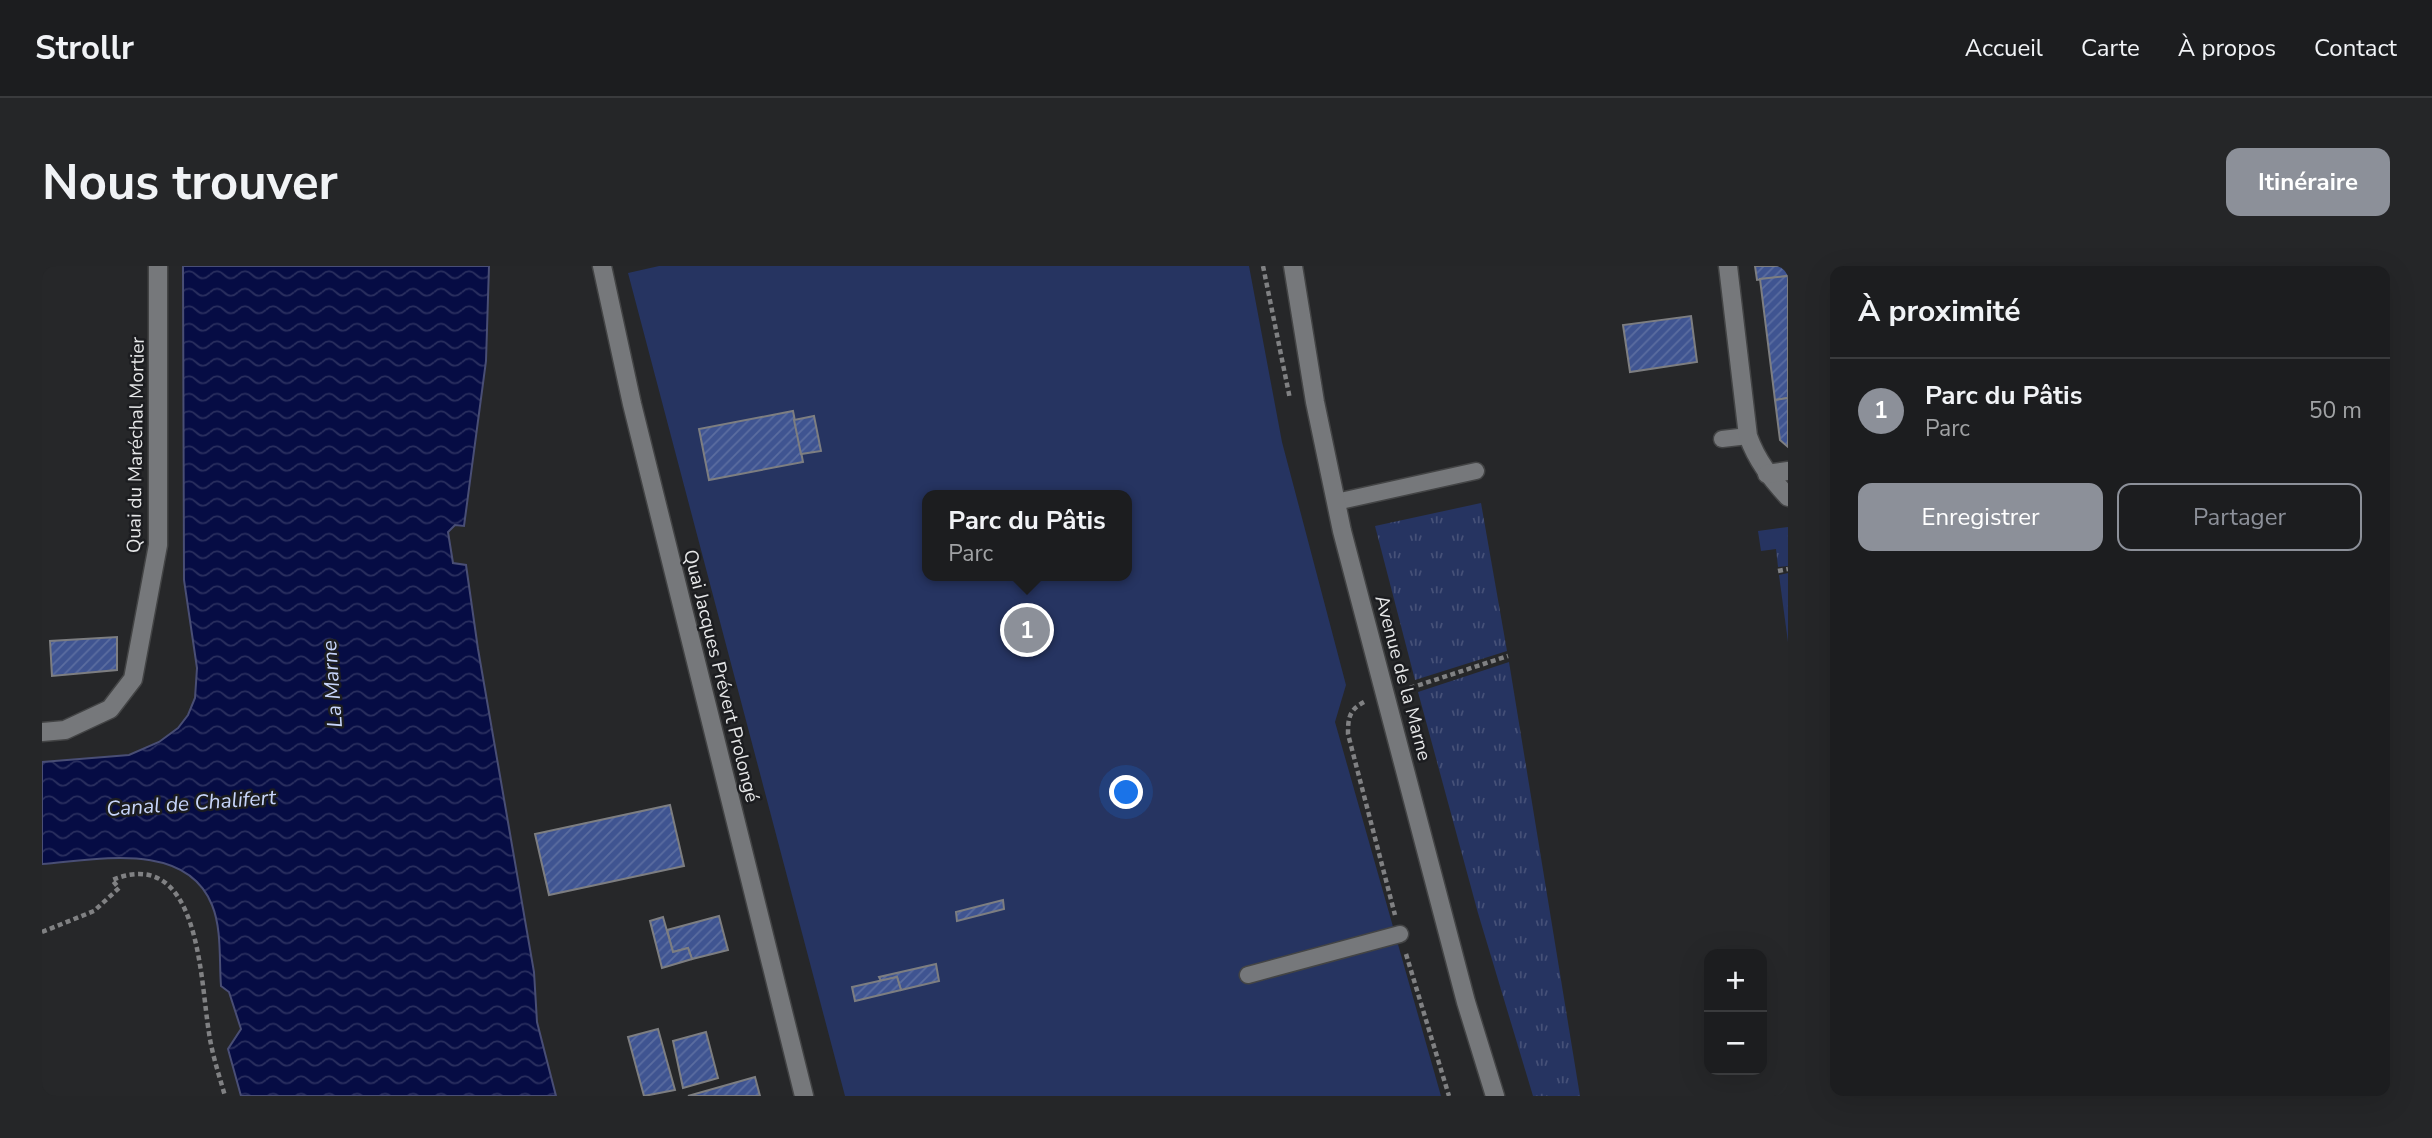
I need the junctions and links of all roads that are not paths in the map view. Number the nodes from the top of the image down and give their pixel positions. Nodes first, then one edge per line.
1 (158, 266) edge
2 (602, 266) edge
3 (1293, 266) edge
4 (1728, 266) edge
5 (1748, 436) junction
6 (1722, 439) dead end
7 (1476, 471) dead end
8 (1788, 471) edge
9 (1767, 474) junction
10 (1788, 497) edge
11 (1336, 502) junction
12 (42, 732) edge
13 (1400, 934) road end
14 (1248, 975) dead end
15 (804, 1096) edge
16 (1495, 1096) edge

1 - 12 street, Quai du Maréchal Mortier
2 - 15 street, Quai Jacques Prévert Prolongé
3 - 11 street, Avenue de la Marne
4 - 5 street
5 - 6 lane
5 - 9 street
7 - 11 lane
8 - 9 street
9 - 10 street
11 - 16 street, Avenue de la Marne
13 - 14 lane

